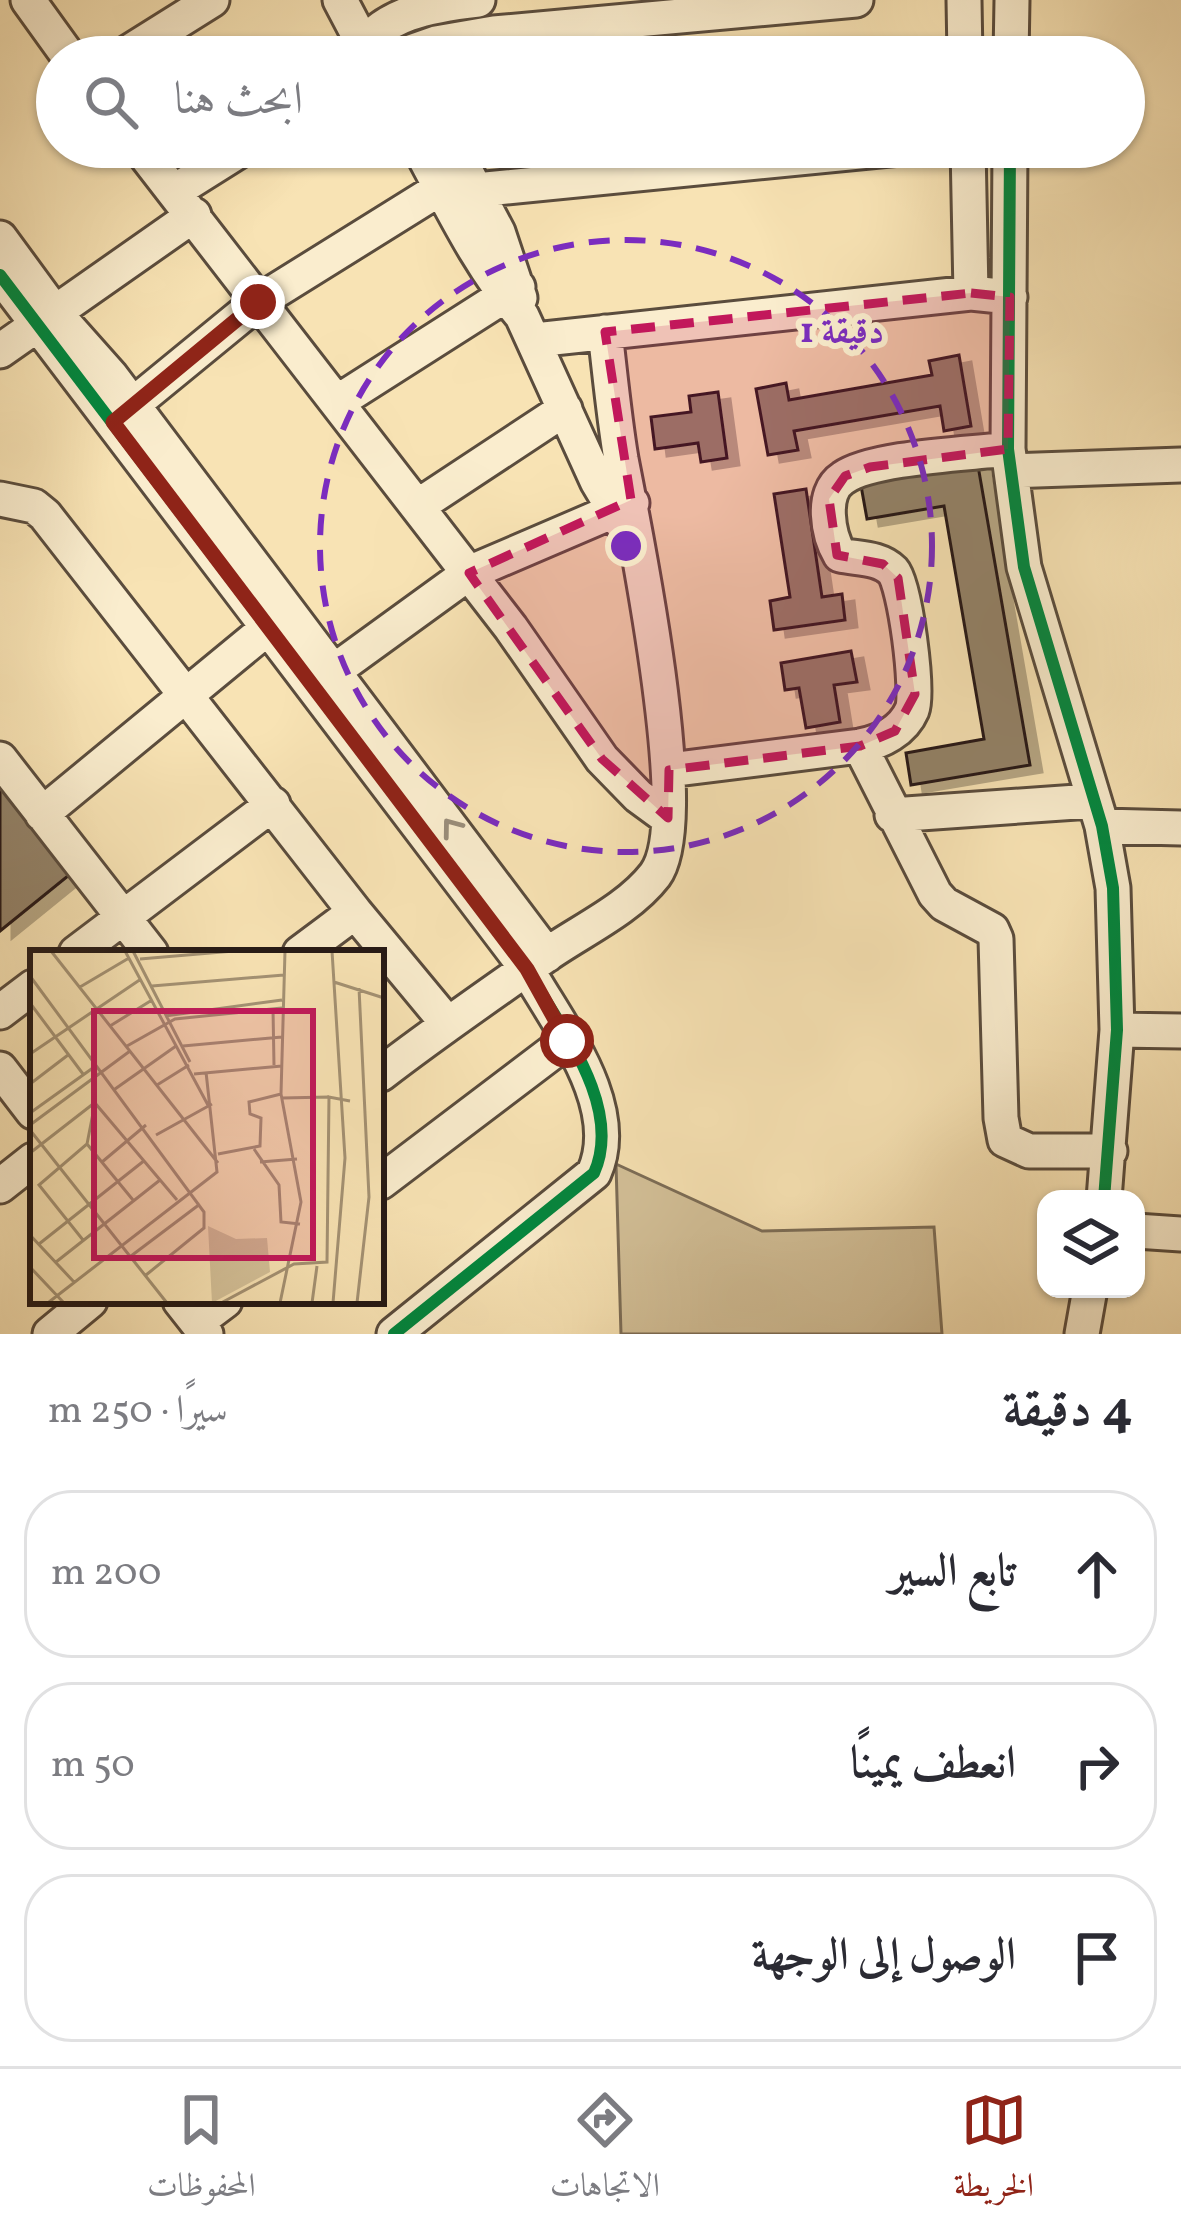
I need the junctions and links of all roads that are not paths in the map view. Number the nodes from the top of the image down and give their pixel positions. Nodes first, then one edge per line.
1 (28, 0) edge
2 (212, 0) edge
3 (340, 0) edge
4 (478, 0) edge
5 (856, 0) edge
6 (964, 0) edge
7 (1012, 0) edge
8 (54, 36) edge
9 (155, 36) edge
10 (374, 36) edge
11 (389, 36) edge
12 (463, 36) edge
13 (965, 36) edge
14 (1011, 36) edge
15 (156, 168) edge
16 (222, 168) edge
17 (430, 168) edge
18 (464, 168) edge
19 (698, 168) edge
20 (968, 168) edge
21 (1010, 168) edge
22 (441, 188) junction
23 (476, 190) junction
24 (184, 203) junction
25 (0, 238) edge
26 (10, 285) edge
27 (971, 293) junction
28 (1010, 297) junction
29 (258, 302) junction
30 (520, 309) junction
31 (46, 318) junction
32 (605, 332) junction
33 (0, 351) edge
34 (340, 401) junction
35 (565, 409) junction
36 (122, 413) junction
37 (1010, 460) junction
38 (1181, 465) edge
39 (1, 503) edge
40 (418, 506) junction
41 (622, 506) junction
42 (469, 573) junction
43 (277, 621) junction
44 (334, 671) junction
45 (187, 693) junction
46 (860, 746) junction
47 (0, 758) edge
48 (669, 770) junction
49 (273, 804) junction
50 (1096, 813) junction
51 (42, 814) junction
52 (892, 815) junction
53 (668, 818) junction
54 (1181, 828) edge
55 (355, 912) junction
56 (122, 918) junction
57 (80, 950) edge
58 (149, 950) edge
59 (305, 950) edge
60 (537, 962) junction
61 (30, 989) edge
62 (0, 1012) edge
63 (447, 1023) junction
64 (1117, 1030) junction
65 (1181, 1031) edge
66 (567, 1041) junction
67 (0, 1069) edge
68 (384, 1072) edge
69 (30, 1108) edge
70 (1110, 1151) junction
71 (30, 1162) edge
72 (384, 1180) edge
73 (0, 1186) edge
74 (1105, 1190) edge
75 (1145, 1232) edge
76 (1181, 1234) edge
77 (1088, 1298) edge
78 (86, 1304) edge
79 (50, 1334) edge
80 (394, 1334) edge
81 (1082, 1334) edge

1 - 8 street
2 - 9 street
3 - 10 street
4 - 11 street
5 - 12 street
6 - 13 street
7 - 14 street
15 - 24 street
16 - 24 street
17 - 22 street
18 - 23 street
19 - 23 street
20 - 27 street
21 - 28 street
22 - 29 street
22 - 30 street
23 - 30 street
24 - 29 street
24 - 31 street
25 - 26 street
26 - 31 street
27 - 28 street
27 - 32 street
28 - 37 street
29 - 34 street
29 - 36 street
30 - 32 street
30 - 34 street
30 - 35 street
31 - 33 street
31 - 36 street
32 - 41 street
34 - 40 street
35 - 40 street
35 - 41 street
36 - 43 street
37 - 38 street
37 - 46 street
37 - 50 street
39 - 45 street
40 - 42 street
41 - 42 street
41 - 48 street
42 - 44 street
42 - 53 street
43 - 44 street
43 - 45 street
43 - 60 street
60 -> 44 street
45 - 49 street
45 - 51 street
46 - 48 street
46 - 52 street
47 - 51 street
48 - 53 street
49 - 55 street
49 - 56 street
50 - 52 street
50 - 54 street
50 - 64 street
51 - 56 street
52 - 70 street
53 - 60 street
55 - 59 street
55 - 63 street
56 - 57 street
56 - 58 street
60 - 63 street
60 - 66 street
61 - 62 street
63 - 68 street
64 - 65 street
64 - 70 street
66 - 72 street
66 - 80 street
67 - 69 street
70 - 74 street
71 - 73 street
75 - 76 street
77 - 81 street
78 - 79 street

